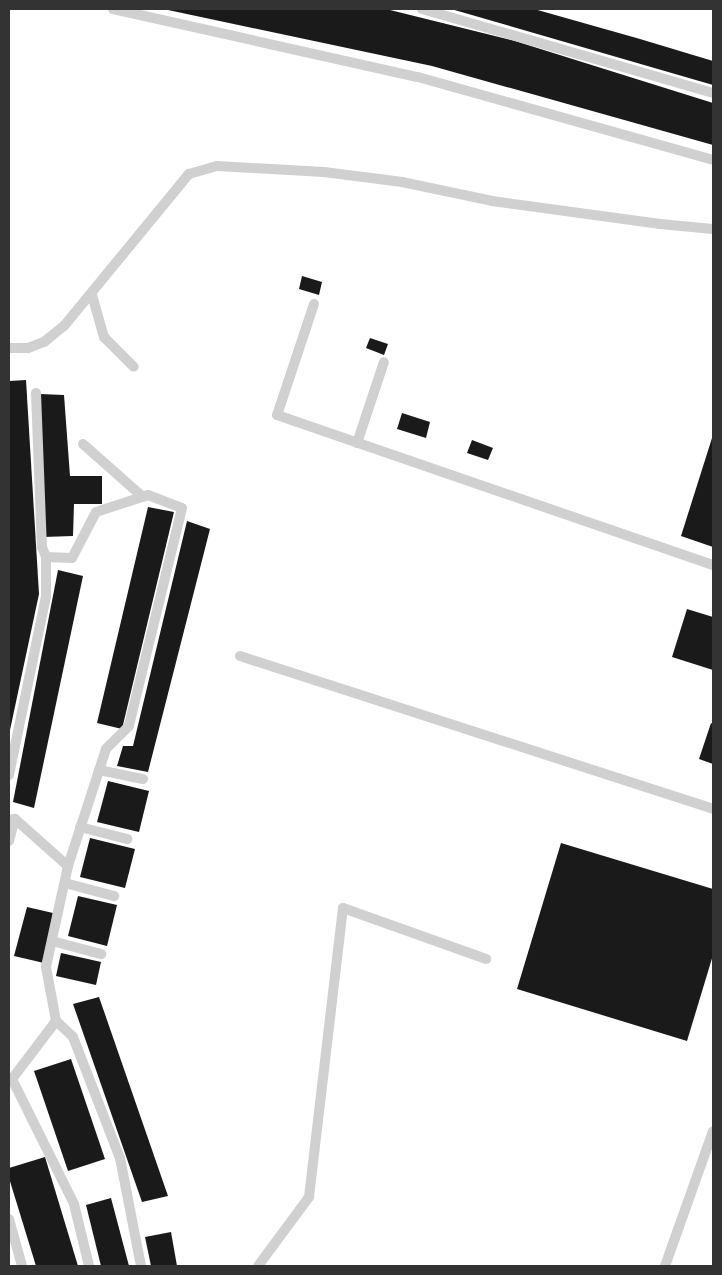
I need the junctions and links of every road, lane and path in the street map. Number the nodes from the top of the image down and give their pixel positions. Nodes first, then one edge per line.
1 (114, 9) edge
2 (422, 9) edge
3 (713, 93) edge
4 (713, 160) edge
5 (713, 229) edge
6 (92, 295) junction
7 (314, 304) dead end
8 (9, 348) edge
9 (384, 362) dead end
10 (134, 367) dead end
11 (36, 393) dead end
12 (357, 443) junction
13 (83, 444) dead end
14 (143, 497) junction
15 (46, 557) junction
16 (713, 565) edge
17 (240, 656) dead end
18 (99, 770) junction
19 (9, 775) edge
20 (142, 779) dead end
21 (713, 809) edge
22 (12, 820) edge
23 (80, 827) junction
24 (127, 839) dead end
25 (9, 841) edge
26 (68, 866) junction
27 (65, 883) junction
28 (114, 896) dead end
29 (52, 941) junction
30 (101, 954) dead end
31 (486, 959) dead end
32 (56, 1021) junction
33 (10, 1079) edge
34 (713, 1131) edge
35 (9, 1219) edge
36 (22, 1266) edge
37 (89, 1266) edge
38 (141, 1266) edge
39 (258, 1266) edge
40 (665, 1266) edge

1 - 4 lane
2 - 3 lane
5 - 6 lane
6 - 8 lane
6 - 10 lane
7 - 12 lane
9 - 12 lane
11 - 15 lane
12 - 16 lane
13 - 14 lane
14 - 15 lane
14 - 18 lane
15 - 19 lane
17 - 21 lane
18 - 20 lane
18 - 23 lane
22 - 25 lane
22 - 26 lane
23 - 24 lane
23 - 26 lane
26 - 27 lane
27 - 28 lane
27 - 29 lane
29 - 30 lane
29 - 32 lane
31 - 39 lane
32 - 33 lane
32 - 38 lane
33 - 37 lane
34 - 40 lane
35 - 36 lane

